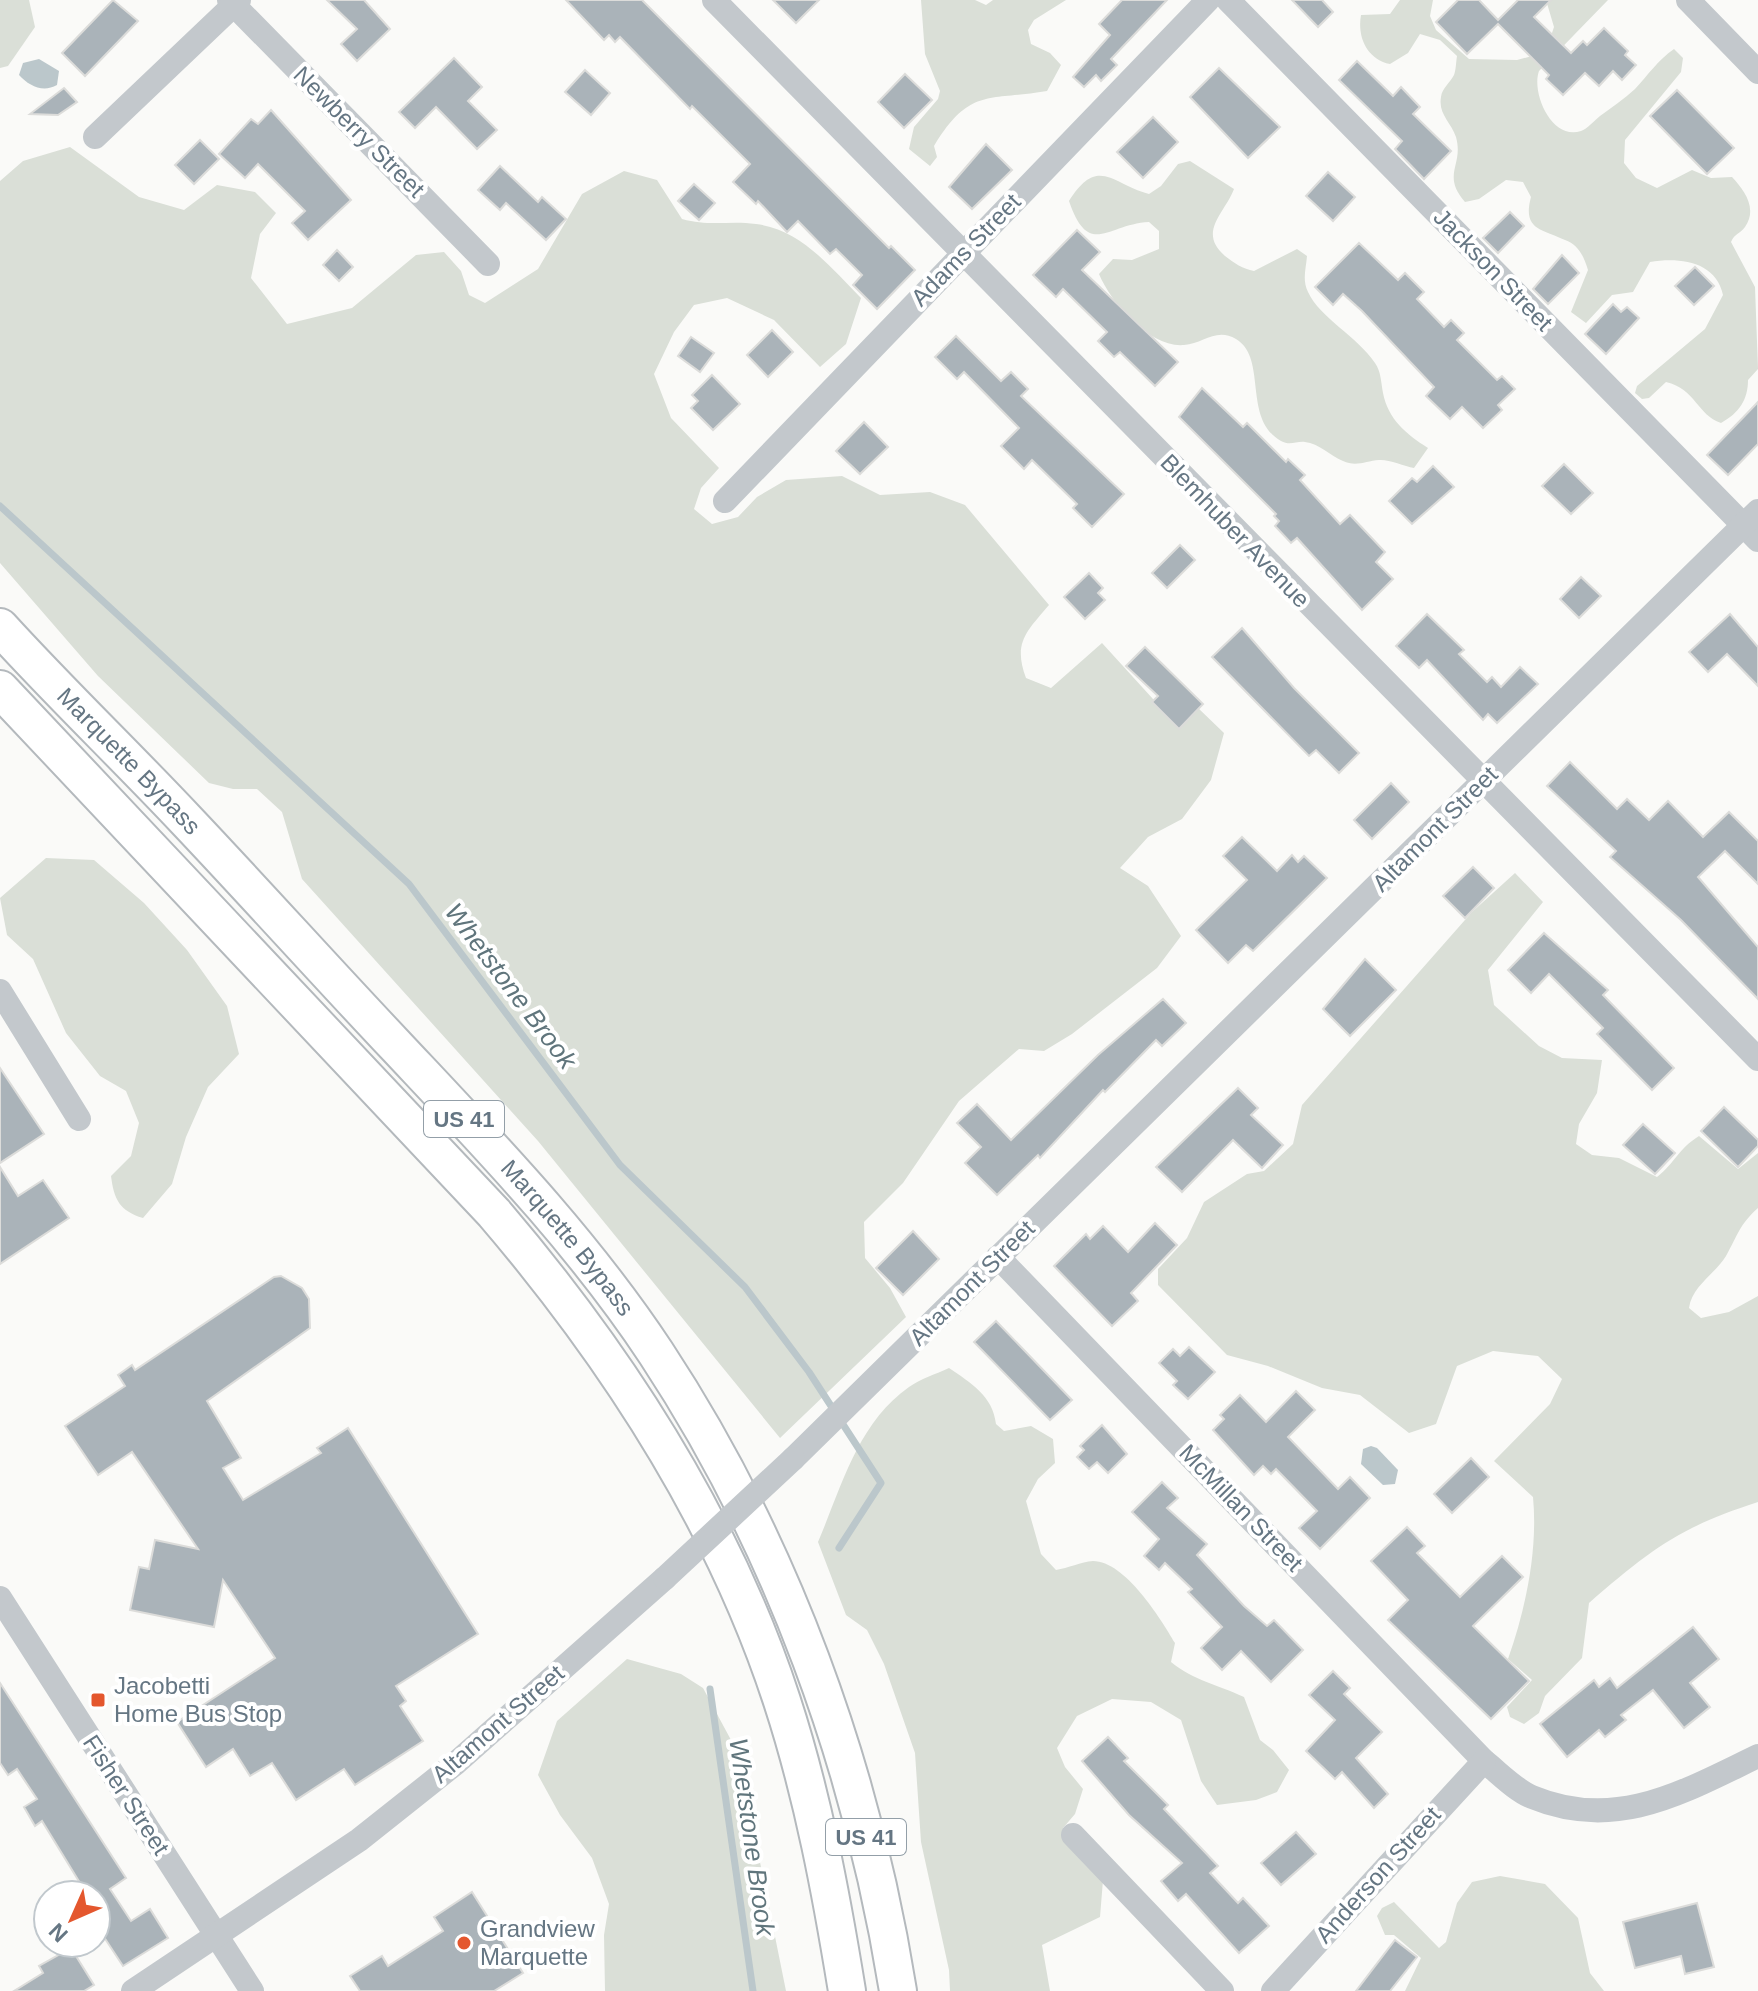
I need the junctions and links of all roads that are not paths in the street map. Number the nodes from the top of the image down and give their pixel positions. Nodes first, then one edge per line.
1 (714, 0) edge
2 (1208, 0) edge
3 (1228, 0) edge
4 (1688, 0) edge
5 (234, 2) edge
6 (1758, 72) edge
7 (95, 137) dead end
8 (963, 253) junction
9 (488, 264) dead end
10 (725, 501) dead end
11 (1753, 526) edge
12 (0, 627) edge
13 (0, 689) edge
14 (1482, 782) junction
15 (0, 991) edge
16 (1758, 1059) edge
17 (79, 1119) dead end
18 (998, 1257) junction
19 (0, 1598) edge
20 (1758, 1756) edge
21 (1484, 1761) junction
22 (1073, 1835) dead end
23 (217, 1937) junction
24 (133, 1991) edge
25 (252, 1991) edge
26 (847, 1991) edge
27 (898, 1991) edge
28 (1222, 1991) edge
29 (1273, 1991) edge

1 - 8 street, Blemhuber Avenue
2 - 8 street, Adams Street
3 - 11 street, Jackson Street
4 - 6 street
5 - 7 street
5 - 9 street, Newberry Street
8 - 10 street, Adams Street
8 - 14 street, Blemhuber Avenue
11 - 14 street, Altamont Street
12 - 27 highway, Marquette Bypass / US 41
13 - 26 highway, Marquette Bypass / US 41
14 - 16 street, Blemhuber Avenue
14 - 18 street, Altamont Street
15 - 17 street
18 - 21 street, McMillan Street
18 - 23 street, Altamont Street, bridge
19 - 23 street, Fisher Street
20 - 21 street, McMillan Street
21 - 29 street, Anderson Street
22 - 28 street
23 - 24 street, Altamont Street
23 - 25 street, Fisher Street

